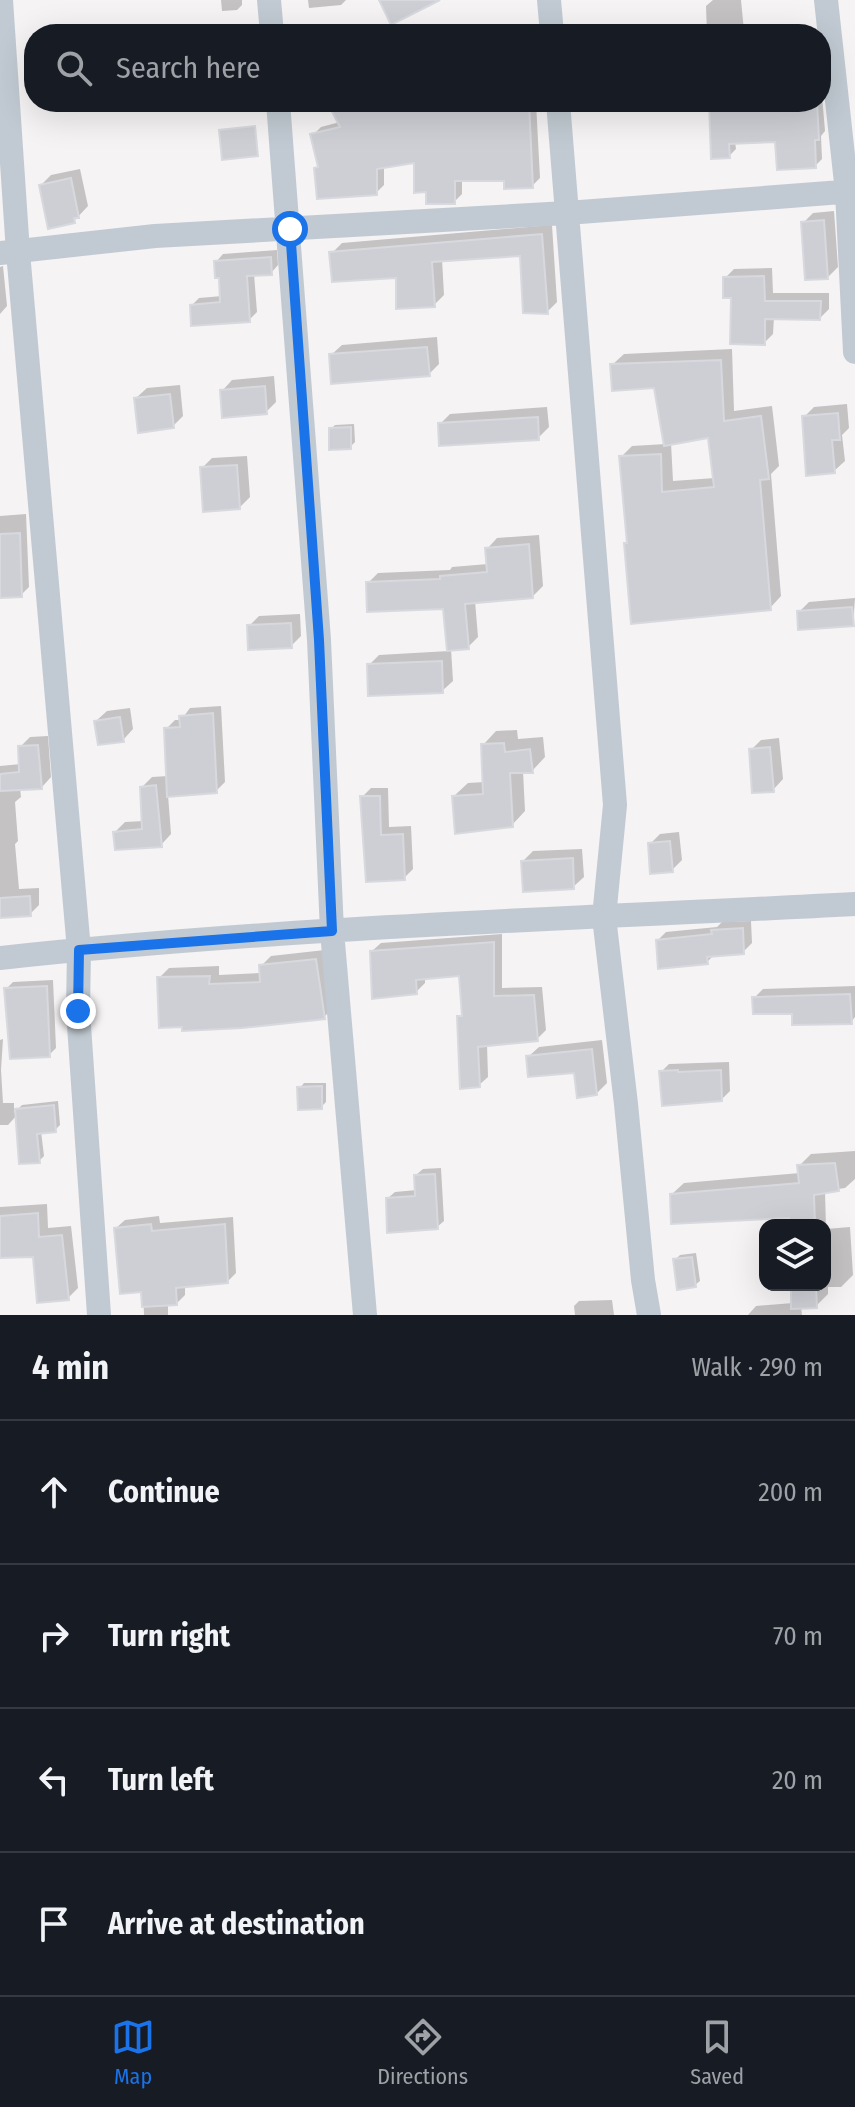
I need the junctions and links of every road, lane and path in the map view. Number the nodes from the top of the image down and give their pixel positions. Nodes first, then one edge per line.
1 (1, 0) edge
2 (269, 0) edge
3 (549, 0) edge
4 (826, 0) edge
5 (271, 24) edge
6 (551, 24) edge
7 (829, 24) edge
8 (831, 38) edge
9 (279, 112) edge
10 (559, 112) edge
11 (851, 191) edge
12 (567, 213) junction
13 (290, 229) junction
14 (9, 252) edge
15 (855, 352) edge
16 (855, 904) edge
17 (604, 917) junction
18 (332, 931) junction
19 (79, 950) junction
20 (0, 958) edge
21 (99, 1315) edge
22 (365, 1315) edge
23 (649, 1315) edge

1 - 14 street
2 - 5 street
3 - 6 street
4 - 7 street
8 - 11 street
9 - 13 street
10 - 12 street
11 - 12 street
11 - 15 street
12 - 13 street
12 - 17 street
13 - 14 street
13 - 18 street
14 - 19 street
16 - 17 street
17 - 18 street
17 - 23 street
18 - 19 street
18 - 22 street
19 - 20 street
19 - 21 street

